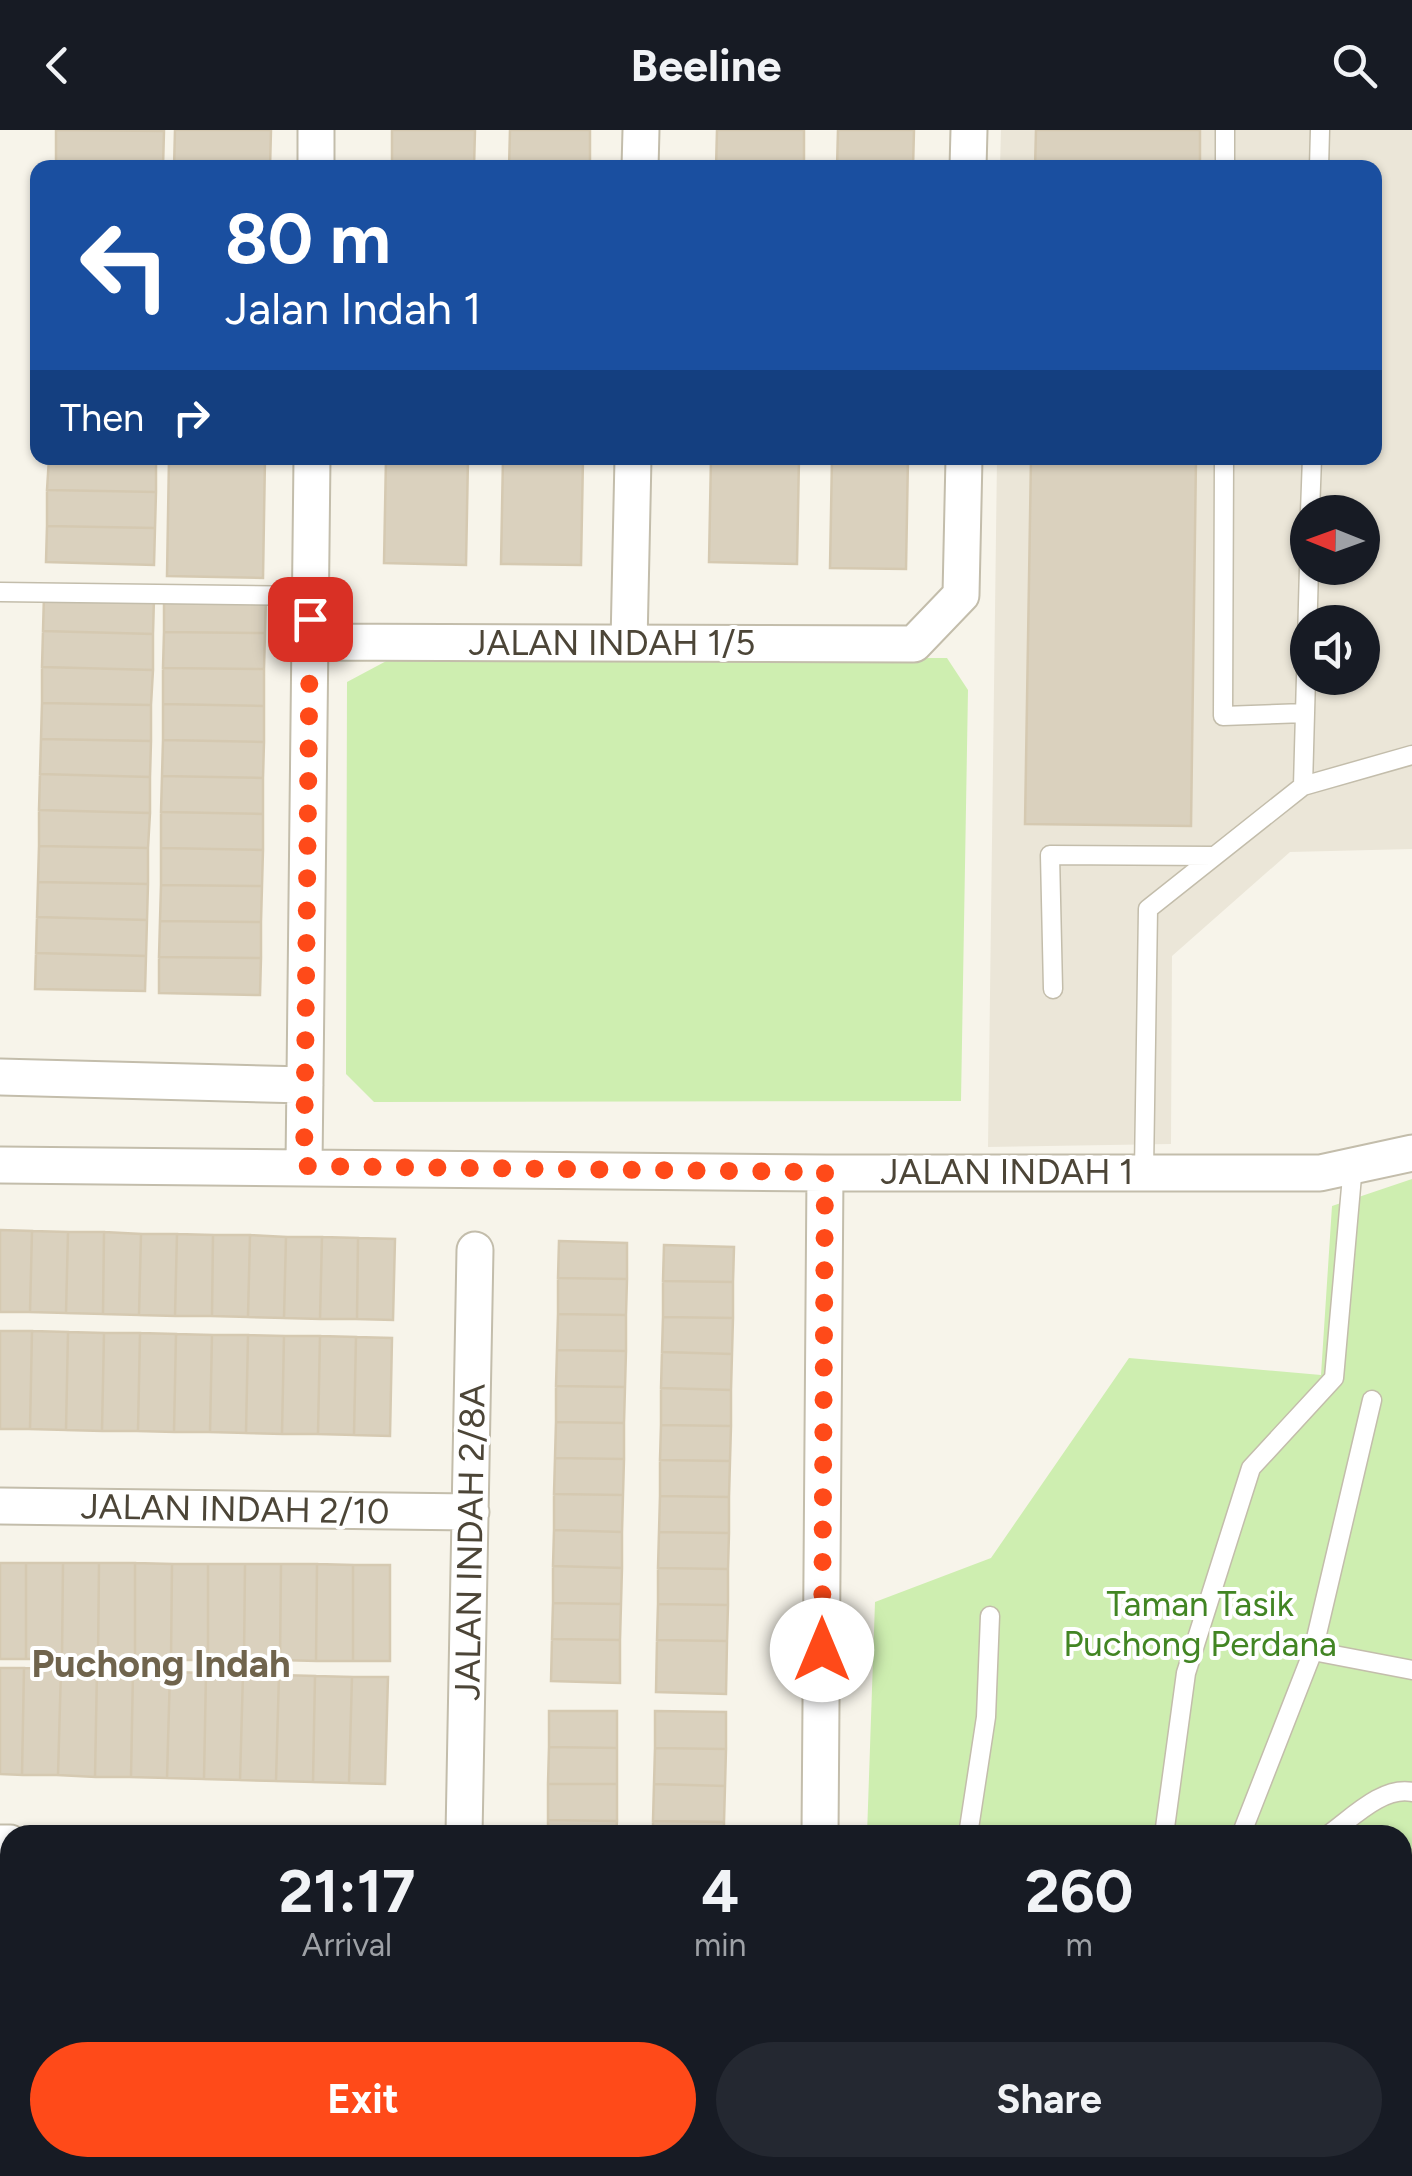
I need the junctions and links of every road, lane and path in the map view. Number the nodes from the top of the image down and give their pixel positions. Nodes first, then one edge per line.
1 (316, 130) edge
2 (641, 130) edge
3 (968, 130) edge
4 (1226, 130) edge
5 (1320, 130) edge
6 (316, 160) edge
7 (640, 160) edge
8 (968, 160) edge
9 (1225, 160) edge
10 (1319, 160) edge
11 (312, 465) edge
12 (633, 465) edge
13 (964, 465) edge
14 (1224, 465) edge
15 (1312, 465) edge
16 (1311, 495) edge
17 (1309, 585) edge
18 (0, 592) edge
19 (311, 596) junction
20 (310, 642) junction
21 (629, 643) junction
22 (1305, 713) junction
23 (1412, 755) edge
24 (1303, 786) junction
25 (1214, 856) junction
26 (1053, 990) dead end
27 (0, 1077) edge
28 (305, 1085) junction
29 (1412, 1152) edge
30 (0, 1164) edge
31 (304, 1166) junction
32 (1353, 1166) junction
33 (1144, 1171) junction
34 (825, 1172) junction
35 (475, 1250) dead end
36 (1372, 1400) dead end
37 (0, 1506) edge
38 (470, 1512) junction
39 (990, 1616) dead end
40 (1314, 1651) junction
41 (1412, 1670) edge
42 (1412, 1792) edge
43 (464, 1825) edge
44 (820, 1825) edge
45 (970, 1825) edge
46 (1165, 1825) edge
47 (1245, 1825) edge
48 (1342, 1825) edge

1 - 6 street
2 - 7 street
3 - 8 street
4 - 9 lane
5 - 10 lane
11 - 19 street
12 - 21 street
13 - 21 street, JALAN INDAH 1/5
14 - 22 lane
15 - 16 lane
17 - 22 lane
18 - 19 lane
19 - 20 street
20 - 21 street, JALAN INDAH 1/5
20 - 28 street
22 - 24 lane
23 - 24 lane
24 - 25 lane
25 - 26 lane
25 - 33 lane
27 - 28 street
28 - 31 street
29 - 32 street, JALAN INDAH 1
30 - 31 street, JALAN INDAH 1
31 - 34 street, JALAN INDAH 1
32 - 33 street, JALAN INDAH 1
32 - 46 lane
33 - 34 street, JALAN INDAH 1
34 - 44 street
35 - 38 street, JALAN INDAH 2/8A
36 - 40 lane
37 - 38 street, JALAN INDAH 2/10
38 - 43 street, JALAN INDAH 2/8A
39 - 45 lane
40 - 41 lane
40 - 47 lane
42 - 48 lane

